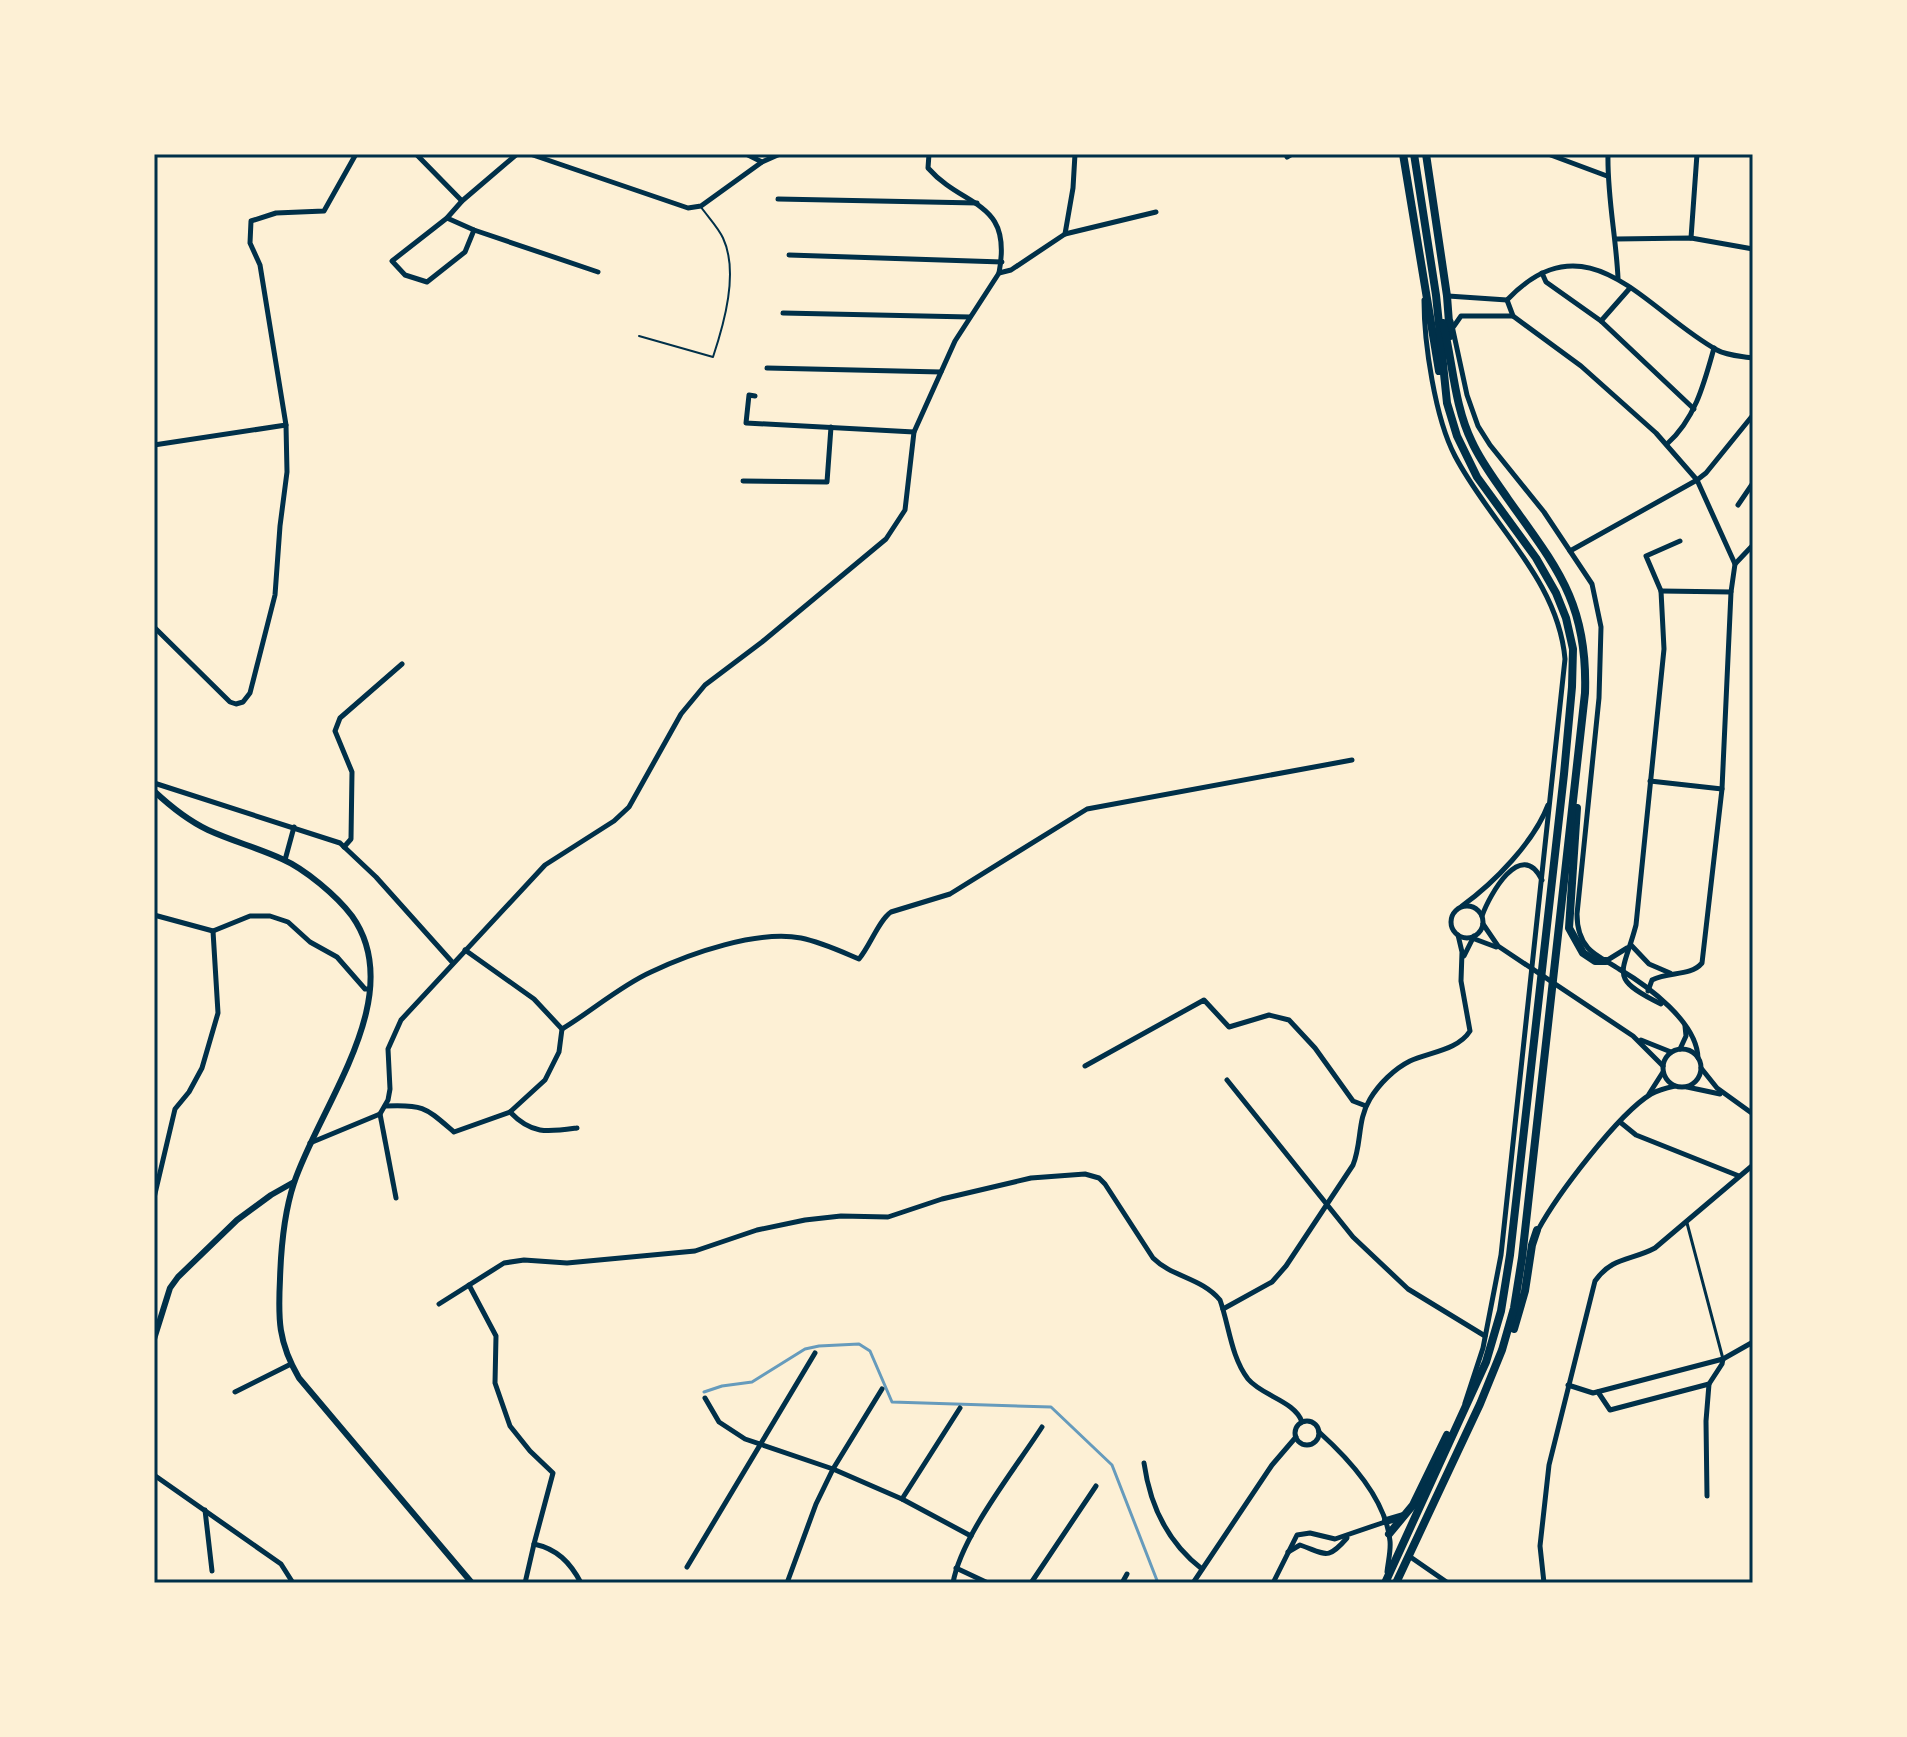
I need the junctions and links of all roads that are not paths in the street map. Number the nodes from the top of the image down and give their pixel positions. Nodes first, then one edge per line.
1 (356, 154) edge
2 (416, 154) edge
3 (517, 154) edge
4 (530, 154) edge
5 (746, 154) edge
6 (780, 154) edge
7 (929, 154) edge
8 (1075, 154) edge
9 (1403, 154) edge
10 (1414, 154) edge
11 (1426, 154) edge
12 (1548, 154) edge
13 (1608, 154) edge
14 (1697, 154) edge
15 (762, 162) junction
16 (1607, 176) junction
17 (778, 199) dead end
18 (462, 201) junction
19 (979, 203) junction
20 (701, 206) junction
21 (1156, 212) dead end
22 (447, 218) junction
23 (474, 230) junction
24 (1065, 234) junction
25 (1691, 238) junction
26 (1616, 239) junction
27 (1753, 249) edge
28 (789, 255) dead end
29 (1002, 262) junction
30 (598, 272) dead end
31 (999, 273) junction
32 (1542, 273) junction
33 (1618, 278) junction
34 (1630, 288) junction
35 (1424, 291) junction
36 (1436, 295) junction
37 (1447, 296) junction
38 (1507, 300) junction
39 (783, 313) dead end
40 (1513, 316) junction
41 (971, 317) junction
42 (1449, 317) junction
43 (1601, 321) junction
44 (1454, 327) junction
45 (639, 336) dead end
46 (1714, 348) junction
47 (1450, 349) junction
48 (1753, 358) edge
49 (767, 368) dead end
50 (941, 372) junction
51 (755, 396) dead end
52 (1447, 403) junction
53 (1694, 409) junction
54 (1753, 415) edge
55 (286, 425) junction
56 (831, 427) junction
57 (914, 432) junction
58 (1667, 444) junction
59 (154, 445) edge
60 (1697, 480) junction
61 (743, 481) dead end
62 (1752, 486) edge
63 (1738, 505) dead end
64 (1680, 541) dead end
65 (1753, 545) edge
66 (1570, 551) junction
67 (1735, 564) junction
68 (1661, 591) junction
69 (1731, 592) junction
70 (154, 627) edge
71 (402, 664) dead end
72 (1352, 760) dead end
73 (1650, 781) junction
74 (154, 783) edge
75 (1552, 785) junction
76 (1575, 789) junction
77 (1722, 789) junction
78 (154, 791) edge
79 (294, 827) junction
80 (344, 847) junction
81 (285, 860) junction
82 (1542, 881) junction
83 (1462, 906) junction
84 (154, 915) edge
85 (1482, 921) junction
86 (213, 931) junction
87 (1458, 935) junction
88 (1473, 937) junction
89 (1630, 944) junction
90 (465, 950) junction
91 (1504, 951) junction
92 (1462, 960) junction
93 (1606, 961) junction
94 (453, 963) junction
95 (1622, 970) junction
96 (1670, 973) junction
97 (371, 990) junction
98 (1648, 991) junction
99 (1669, 1008) junction
100 (1683, 1021) junction
101 (562, 1029) junction
102 (1633, 1036) junction
103 (1680, 1049) junction
104 (1671, 1052) junction
105 (1698, 1058) junction
106 (1085, 1066) dead end
107 (1701, 1068) junction
108 (1663, 1069) junction
109 (1227, 1080) dead end
110 (1675, 1086) junction
111 (1687, 1087) junction
112 (1725, 1095) junction
113 (1646, 1098) junction
114 (385, 1106) junction
115 (1366, 1106) junction
116 (510, 1112) junction
117 (380, 1114) junction
118 (1753, 1114) edge
119 (1620, 1122) junction
120 (577, 1128) dead end
121 (310, 1143) junction
122 (1753, 1165) edge
123 (1739, 1176) junction
124 (294, 1182) junction
125 (154, 1198) edge
126 (396, 1198) dead end
127 (1325, 1205) junction
128 (1686, 1220) junction
129 (1537, 1230) joint
130 (469, 1285) junction
131 (439, 1304) dead end
132 (1223, 1309) junction
133 (1485, 1336) junction
134 (154, 1339) edge
135 (1753, 1342) edge
136 (1502, 1350) junction
137 (815, 1353) dead end
138 (1723, 1359) junction
139 (291, 1364) junction
140 (1709, 1384) junction
141 (1568, 1385) junction
142 (882, 1389) dead end
143 (235, 1392) dead end
144 (1598, 1392) junction
145 (705, 1398) dead end
146 (960, 1408) dead end
147 (1463, 1412) junction
148 (1302, 1422) junction
149 (1042, 1427) dead end
150 (1319, 1432) junction
151 (1296, 1437) junction
152 (1315, 1442) junction
153 (1333, 1445) junction
154 (761, 1446) junction
155 (1144, 1463) dead end
156 (833, 1469) junction
157 (154, 1475) edge
158 (1096, 1486) dead end
159 (1707, 1496) dead end
160 (902, 1499) junction
161 (205, 1510) junction
162 (1403, 1516) junction
163 (1386, 1521) junction
164 (1389, 1534) junction
165 (971, 1536) junction
166 (1348, 1536) junction
167 (534, 1544) junction
168 (1288, 1552) junction
169 (1409, 1556) junction
170 (687, 1567) dead end
171 (956, 1568) junction
172 (1202, 1569) junction
173 (212, 1571) dead end
174 (1127, 1574) dead end
175 (1385, 1582) edge
176 (293, 1583) edge
177 (472, 1583) edge
178 (525, 1583) edge
179 (581, 1583) edge
180 (787, 1583) edge
181 (953, 1583) edge
182 (988, 1583) edge
183 (1031, 1583) edge
184 (1122, 1583) edge
185 (1193, 1583) edge
186 (1273, 1583) edge
187 (1396, 1583) edge
188 (1448, 1583) edge
189 (1544, 1583) edge

1 - 55 street
2 - 18 street
3 - 18 street
4 - 20 street
5 - 15 street
6 - 15 street
7 - 19 street
8 - 24 street
9 - 35 highway
10 - 36 highway
11 - 37 highway
12 - 16 street
13 - 16 street
14 - 25 street
15 - 20 street
16 - 26 street
17 - 19 street
18 - 22 street
19 - 29 street
20 - 45 lane
21 - 24 street
22 - 23 street
22 - 23 street
23 - 30 street
24 - 31 street
25 - 26 street
25 - 27 street
26 - 33 street
28 - 29 street
29 - 31 street
31 - 41 street
32 - 33 street
32 - 38 street
32 - 43 street
33 - 34 street
34 - 43 street
34 - 46 street
35 - 52 highway
35 - 75 street
36 - 47 highway
36 - 52 highway
37 - 38 street
37 - 42 highway
38 - 40 street
39 - 41 street
40 - 44 street
40 - 58 street
41 - 50 street
42 - 44 street
42 - 47 highway
43 - 53 street
44 - 66 street
46 - 48 street
46 - 53 street
47 - 76 highway
49 - 50 street
50 - 57 street
51 - 56 street
52 - 147 highway
53 - 58 street
54 - 60 street
55 - 59 street
55 - 70 street
56 - 57 street
56 - 61 street
57 - 90 street
58 - 60 street
60 - 66 street
60 - 67 street
62 - 63 street
64 - 68 street
65 - 67 street
66 - 93 street
67 - 69 street
68 - 69 street
68 - 73 street
69 - 77 street
71 - 80 street
72 - 101 street
73 - 77 street
73 - 89 street
74 - 79 street
75 - 82 street
75 - 83 street
76 - 93 highway
76 - 136 highway
77 - 96 street
78 - 81 street
79 - 80 street
79 - 81 street
80 - 94 street
81 - 97 street
82 - 85 street
82 - 133 street
83 - 85 street
83 - 87 street
84 - 86 street
85 - 88 street
85 - 91 street
86 - 97 street
86 - 125 street
87 - 88 street
87 - 92 street
88 - 91 street
88 - 92 street
89 - 93 street
89 - 95 street
89 - 96 street
90 - 94 street
90 - 101 street
91 - 102 street
92 - 115 street
93 - 95 street
94 - 114 street
95 - 98 street
95 - 99 street
96 - 98 street
97 - 121 street
98 - 99 street
99 - 100 street
100 - 103 street
100 - 105 street
101 - 116 street
102 - 104 street
102 - 108 street
103 - 104 street
103 - 105 street
104 - 108 street
105 - 107 street
106 - 115 street
107 - 111 street
107 - 112 street
108 - 110 street
108 - 113 street
109 - 127 street
110 - 111 street
110 - 113 street
111 - 112 street
112 - 118 street
113 - 119 street
114 - 116 street
114 - 117 street
115 - 127 street
116 - 120 street
117 - 121 street
117 - 126 street
119 - 123 street
119 - 129 street
121 - 124 street
122 - 123 street
123 - 128 street
124 - 134 street
124 - 139 street
127 - 132 street
127 - 133 street
128 - 138 street
128 - 141 street
129 - 136 highway
130 - 131 street
130 - 132 street
130 - 167 street
132 - 148 street
133 - 147 street
135 - 138 street
136 - 169 highway
137 - 154 street
138 - 140 street
138 - 144 street
139 - 143 street
139 - 177 street
140 - 144 street
140 - 159 street
141 - 144 street
141 - 189 street
142 - 156 street
145 - 154 street
146 - 160 street
147 - 162 highway
147 - 175 highway
148 - 150 street
148 - 151 street
149 - 165 street
150 - 152 street
150 - 153 street
151 - 152 street
151 - 172 street
152 - 153 street
153 - 163 street
154 - 156 street
154 - 170 street
155 - 172 street
156 - 160 street
156 - 180 street
157 - 161 street
158 - 183 street
160 - 165 street
161 - 173 street
161 - 176 street
162 - 163 highway
162 - 164 highway
163 - 164 street
163 - 166 street
164 - 175 street
165 - 171 street
166 - 168 street
166 - 168 street
167 - 178 street
167 - 179 street
168 - 186 street
169 - 187 highway
169 - 188 street
171 - 181 street
171 - 182 street
172 - 185 street
174 - 184 street

